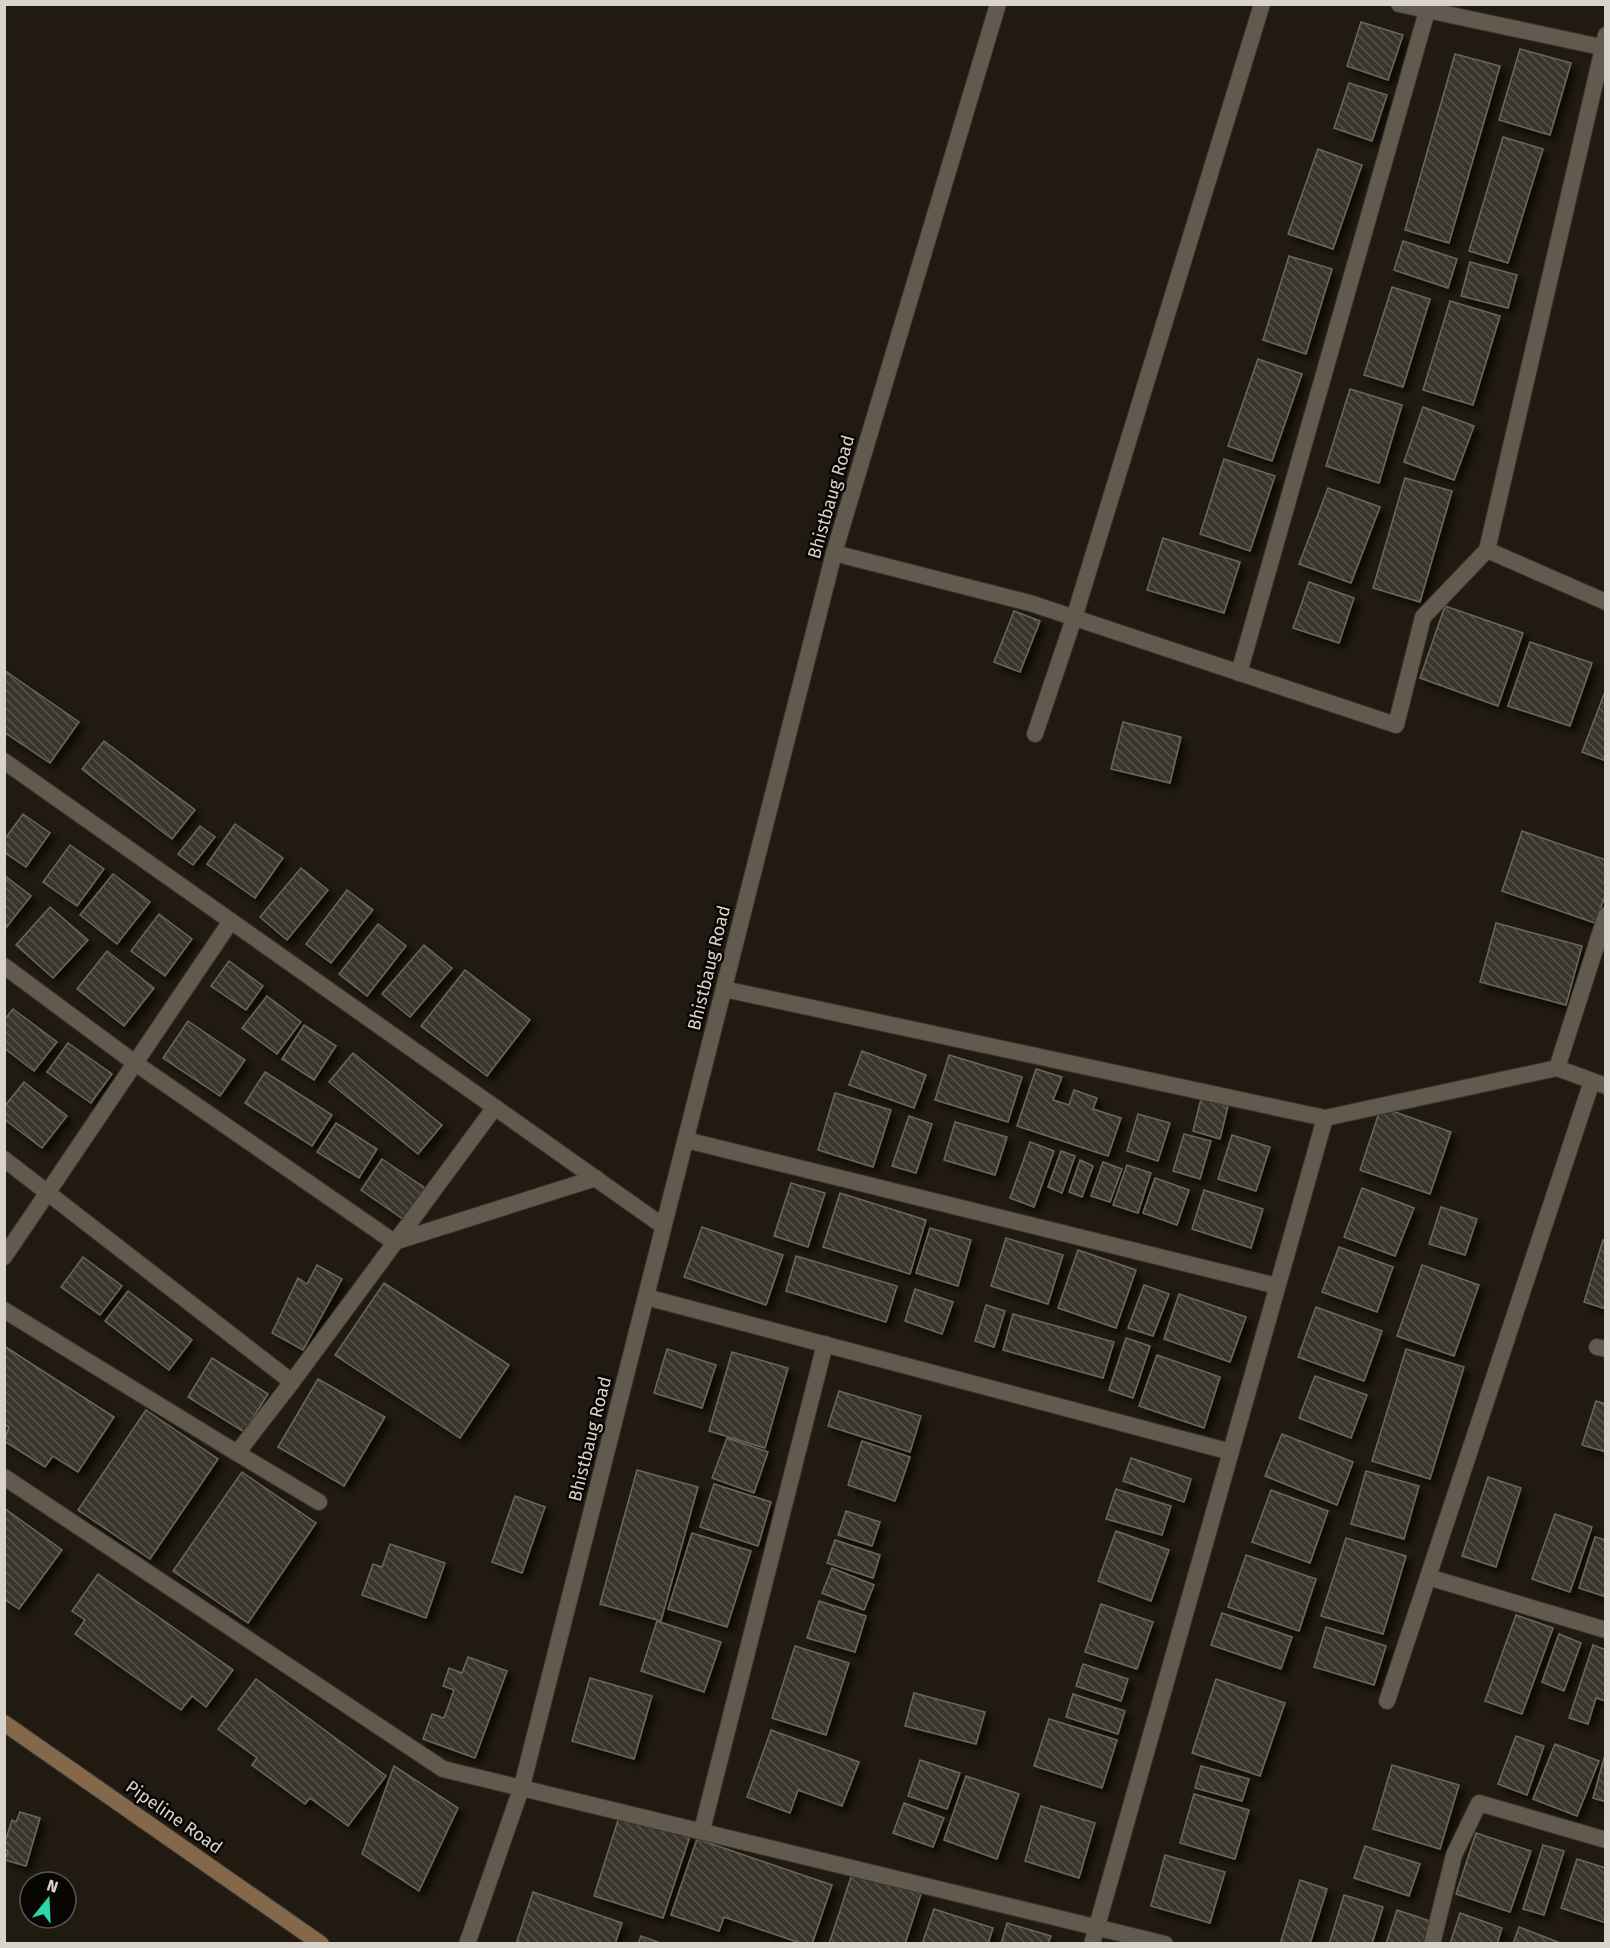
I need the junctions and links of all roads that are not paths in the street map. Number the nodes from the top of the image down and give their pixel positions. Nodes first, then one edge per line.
1 (998, 4) edge
2 (1262, 4) edge
3 (1399, 4) edge
4 (1428, 8) edge
5 (1604, 43) edge
6 (1487, 550) junction
7 (834, 553) junction
8 (1605, 602) edge
9 (1074, 618) junction
10 (1239, 673) junction
11 (1035, 734) dead end
12 (4, 761) edge
13 (1605, 915) edge
14 (231, 921) junction
15 (4, 966) edge
16 (724, 989) junction
17 (135, 1063) junction
18 (1557, 1068) junction
19 (1599, 1083) edge
20 (495, 1107) junction
21 (1325, 1118) junction
22 (686, 1140) junction
23 (4, 1159) edge
24 (596, 1178) junction
25 (48, 1192) junction
26 (663, 1226) junction
27 (394, 1242) junction
28 (4, 1257) edge
29 (1278, 1286) junction
30 (646, 1297) junction
31 (4, 1310) edge
32 (825, 1344) junction
33 (292, 1382) junction
34 (1231, 1452) junction
35 (237, 1453) junction
36 (4, 1477) edge
37 (319, 1502) dead end
38 (1428, 1577) junction
39 (1605, 1630) edge
40 (1387, 1701) dead end
41 (4, 1723) edge
42 (522, 1786) junction
43 (702, 1830) junction
44 (1605, 1840) edge
45 (1097, 1926) junction
46 (321, 1944) edge
47 (467, 1944) edge
48 (1092, 1944) edge
49 (1165, 1944) edge
50 (1432, 1944) edge

1 - 7 street, Bhistbaug Road
2 - 9 street
3 - 4 street
4 - 5 street
4 - 10 street
5 - 6 street
6 - 8 street
6 - 10 street
7 - 9 street
7 - 16 street, Bhistbaug Road
9 - 10 street
9 - 11 street
12 - 14 street
13 - 18 street
14 - 17 street
14 - 20 street
15 - 17 street
16 - 21 street
16 - 22 street, Bhistbaug Road
17 - 25 street
17 - 27 street
18 - 19 street
18 - 21 street
19 - 38 street
20 - 24 street
20 - 27 street
21 - 29 street
22 - 26 street, Bhistbaug Road
22 - 29 street
23 - 25 street
24 - 26 street
24 - 27 street
25 - 28 street
25 - 33 street
26 - 30 street, Bhistbaug Road
27 - 33 street
29 - 34 street
30 - 32 street
30 - 42 street, Bhistbaug Road
31 - 35 street
32 - 34 street
32 - 43 street
33 - 35 street
34 - 45 street
35 - 37 street
36 - 42 street
38 - 39 street
38 - 40 street
41 - 46 main road, Pipeline Road
42 - 43 street
42 - 47 street, Bhistbaug Road
43 - 45 street
44 - 50 street
45 - 48 street
45 - 49 street

